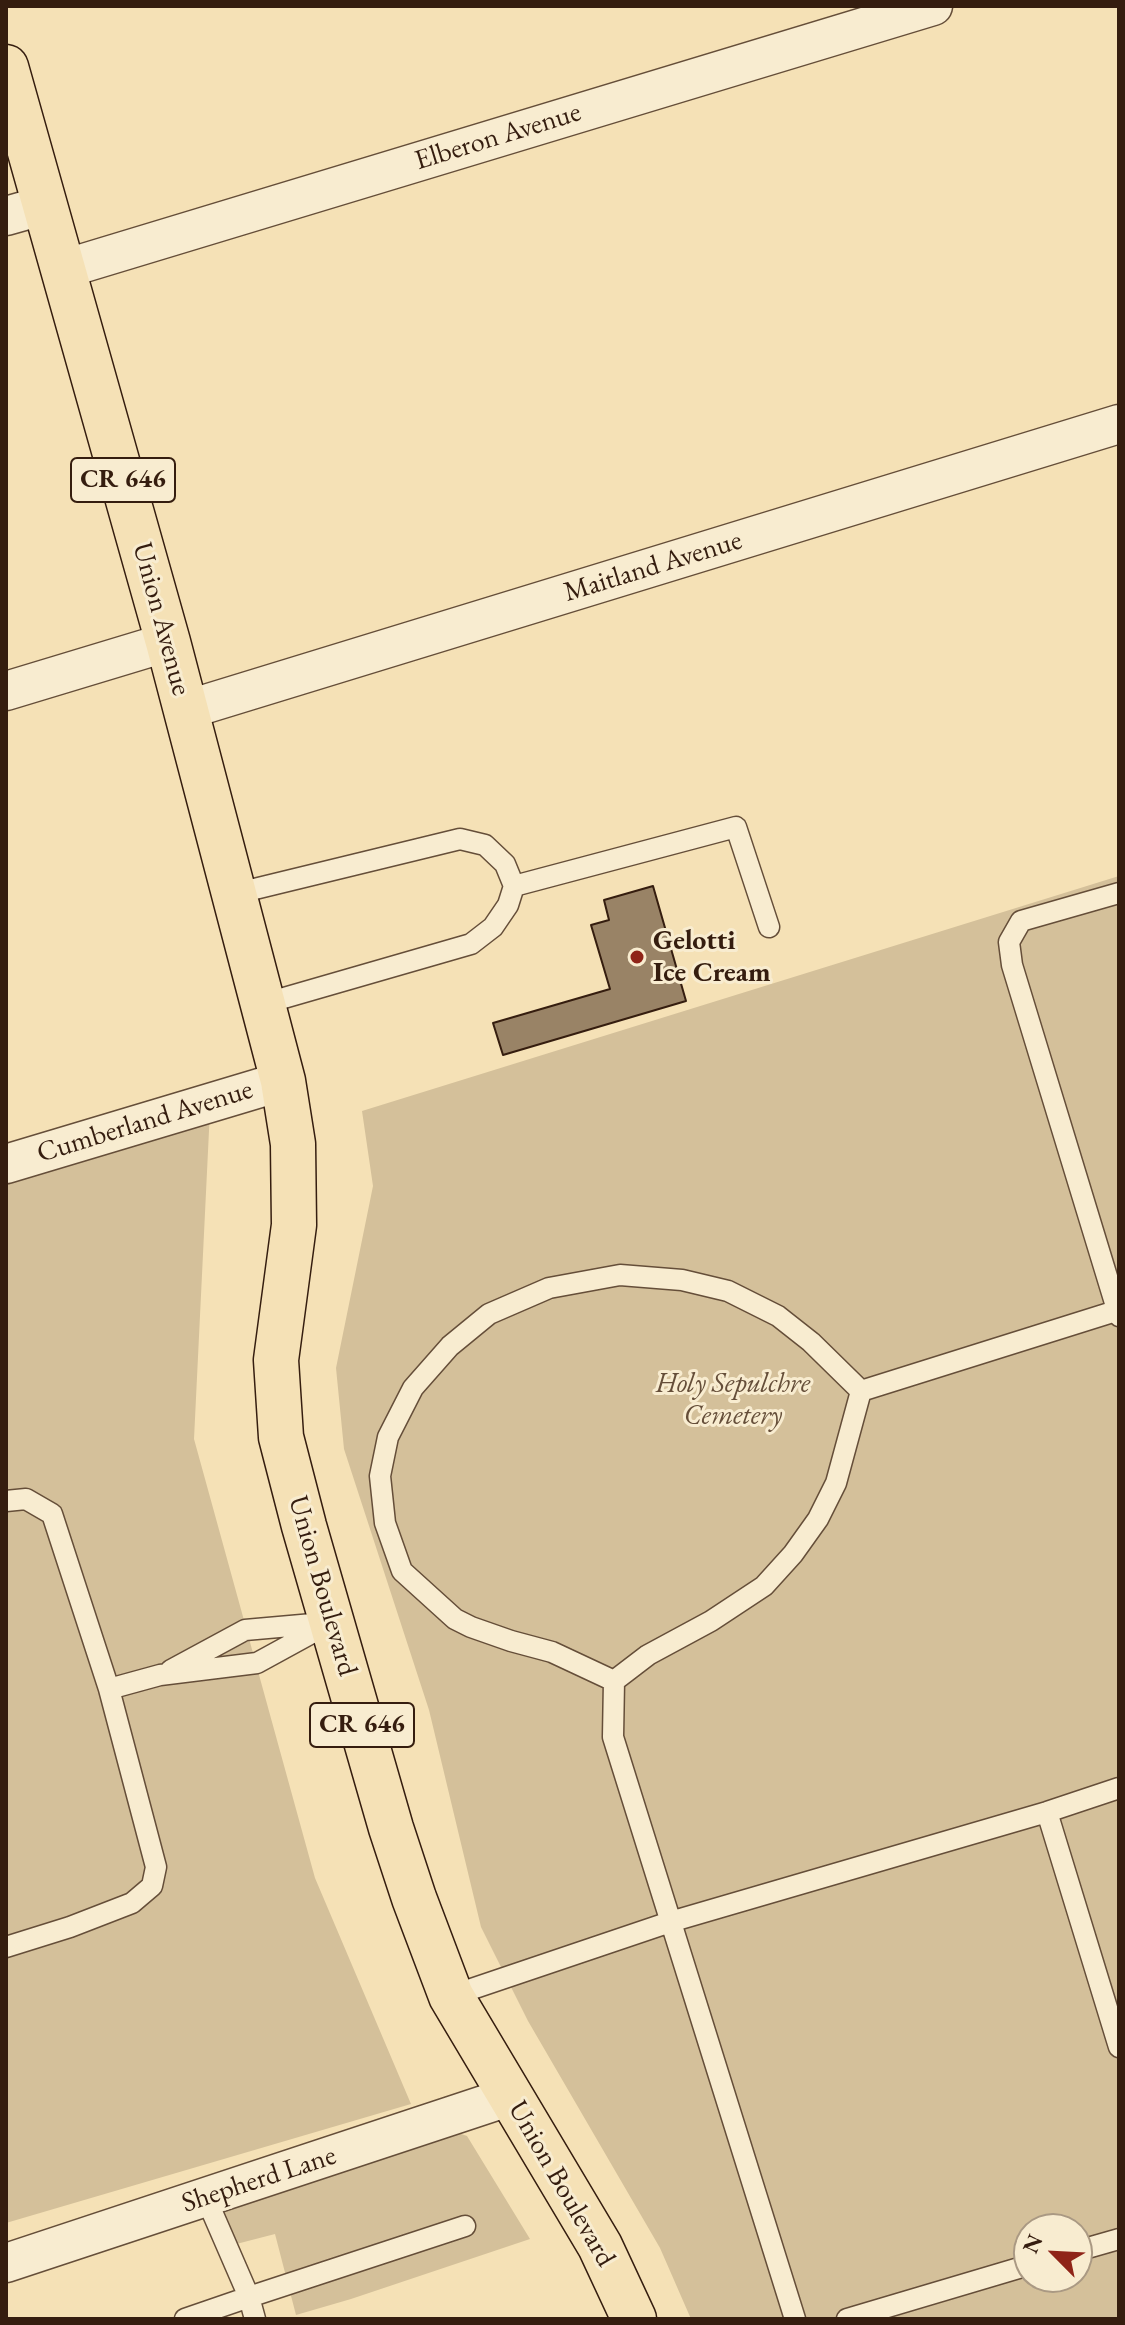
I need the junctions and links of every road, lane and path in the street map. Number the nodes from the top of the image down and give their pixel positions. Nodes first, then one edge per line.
1 (933, 6) edge
2 (6, 67) edge
3 (26, 210) edge
4 (64, 269) junction
5 (1119, 424) edge
6 (168, 642) junction
7 (6, 691) edge
8 (186, 710) junction
9 (514, 886) junction
10 (1119, 893) edge
11 (234, 894) junction
12 (769, 927) dead end
13 (263, 1004) junction
14 (283, 1081) junction
15 (6, 1164) edge
16 (1118, 1312) edge
17 (861, 1391) junction
18 (6, 1501) edge
19 (332, 1622) junction
20 (160, 1675) junction
21 (614, 1681) junction
22 (109, 1689) junction
23 (1119, 1788) edge
24 (1047, 1812) junction
25 (670, 1922) junction
26 (6, 1947) edge
27 (451, 1996) junction
28 (1119, 2047) edge
29 (511, 2096) junction
30 (206, 2198) junction
31 (465, 2226) dead end
32 (1119, 2239) edge
33 (1093, 2246) edge
34 (6, 2263) edge
35 (1013, 2270) edge
36 (249, 2297) junction
37 (185, 2319) edge
38 (255, 2319) edge
39 (634, 2319) edge
40 (795, 2319) edge
41 (847, 2319) edge

1 - 4 street, Elberon Avenue
2 - 3 main road, Union Avenue / CR 646
3 - 4 main road, Union Avenue / CR 646
4 - 6 main road, Union Avenue / CR 646
5 - 8 street, Maitland Avenue
6 - 7 street
6 - 8 main road, Union Avenue / CR 646
8 - 11 main road, Union Avenue / CR 646
9 - 11 lane
9 - 12 lane
9 - 13 lane
10 - 16 lane
11 - 13 main road, Union Avenue / CR 646
13 - 14 main road, Union Avenue / CR 646
14 - 15 street, Cumberland Avenue
14 - 19 main road, Union Boulevard / CR 646
16 - 17 lane
17 - 21 lane
17 - 21 lane
18 - 22 lane
19 - 20 lane
19 - 20 lane
19 - 27 main road, Union Boulevard / CR 646
20 - 22 lane
21 - 25 lane
22 - 26 lane
23 - 24 lane
24 - 25 lane
24 - 28 lane
25 - 27 lane
25 - 40 lane
27 - 29 main road, Union Boulevard / CR 646
29 - 30 street, Shepherd Lane
29 - 39 main road, Union Boulevard / CR 646
30 - 34 street, Shepherd Lane
30 - 36 lane
31 - 36 lane
32 - 33 lane
35 - 41 lane
36 - 37 lane
36 - 38 lane

